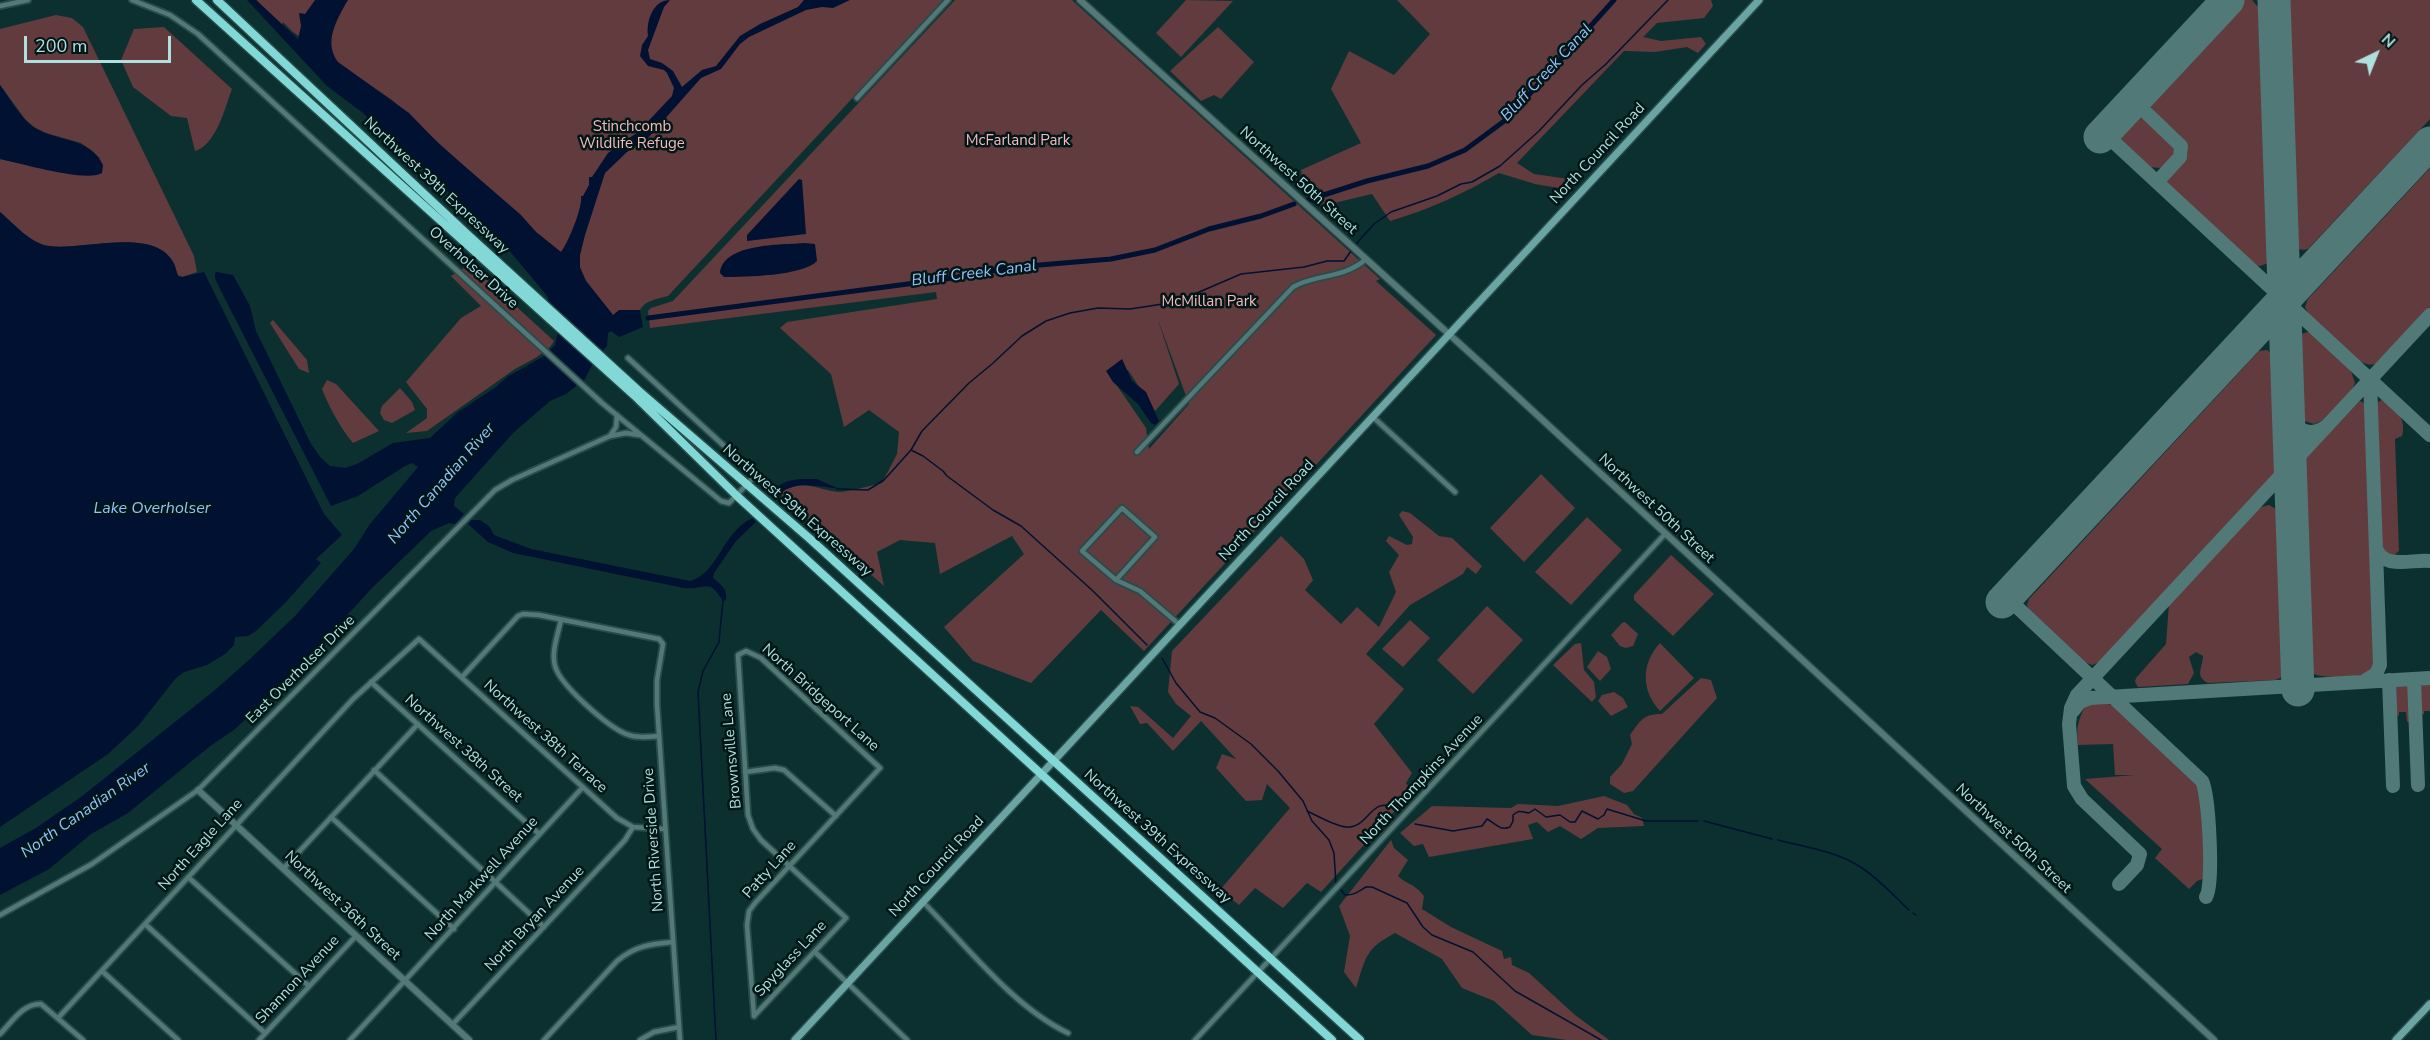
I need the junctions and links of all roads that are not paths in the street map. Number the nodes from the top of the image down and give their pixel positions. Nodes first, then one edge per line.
1 (28, 0) edge
2 (132, 0) edge
3 (196, 0) edge
4 (217, 0) edge
5 (948, 0) edge
6 (1080, 0) edge
7 (1760, 0) edge
8 (0, 6) edge
9 (857, 98) dead end
10 (465, 237) junction
11 (1366, 259) junction
12 (1449, 334) junction
13 (628, 358) dead end
14 (608, 367) junction
15 (617, 415) junction
16 (1372, 417) junction
17 (640, 435) junction
18 (610, 436) junction
19 (1137, 452) dead end
20 (748, 484) junction
21 (1455, 492) dead end
22 (737, 496) junction
23 (1665, 534) junction
24 (1116, 580) junction
25 (561, 620) junction
26 (1180, 625) junction
27 (419, 639) joint
28 (742, 651) joint
29 (462, 677) junction
30 (371, 681) junction
31 (418, 724) junction
32 (658, 736) junction
33 (1055, 762) junction
34 (880, 768) joint
35 (374, 771) junction
36 (745, 772) junction
37 (1042, 775) junction
38 (583, 788) junction
39 (198, 789) junction
40 (836, 816) junction
41 (331, 817) junction
42 (236, 826) junction
43 (633, 827) junction
44 (664, 829) junction
45 (539, 834) junction
46 (789, 866) junction
47 (283, 869) junction
48 (188, 877) junction
49 (497, 883) junction
50 (922, 902) junction
51 (0, 915) edge
52 (846, 918) joint
53 (145, 924) junction
54 (544, 927) junction
55 (454, 929) junction
56 (356, 936) junction
57 (673, 942) junction
58 (815, 952) junction
59 (1272, 959) junction
60 (102, 971) junction
61 (1258, 972) junction
62 (405, 981) junction
63 (846, 984) junction
64 (309, 986) junction
65 (2430, 1004) edge
66 (754, 1016) joint
67 (58, 1018) junction
68 (452, 1025) junction
69 (679, 1027) junction
70 (265, 1033) junction
71 (1068, 1033) dead end
72 (0, 1034) edge
73 (82, 1040) edge
74 (178, 1040) edge
75 (259, 1040) edge
76 (350, 1040) edge
77 (470, 1040) edge
78 (544, 1040) edge
79 (640, 1040) edge
80 (680, 1040) edge
81 (795, 1040) edge
82 (907, 1040) edge
83 (1196, 1040) edge
84 (1332, 1040) edge
85 (1360, 1040) edge
86 (2214, 1040) edge
87 (2396, 1040) edge

1 - 8 street
2 - 15 street, Overholser Drive
3 - 10 highway, Northwest 39th Expressway
4 - 10 highway, Northwest 39th Expressway
5 - 9 street
6 - 11 street, Northwest 50th Street
7 - 12 main road, North Council Road
10 - 14 highway, Northwest 39th Expressway
11 - 12 street, Northwest 50th Street
11 - 19 street
12 - 16 main road, North Council Road
12 - 23 street, Northwest 50th Street
13 - 20 street
14 - 20 highway, Northwest 39th Expressway
14 - 22 highway, Northwest 39th Expressway
15 - 17 street, Overholser Drive
15 - 18 street
16 - 21 street
16 - 26 main road, North Council Road
17 - 18 street, East Overholser Drive
17 - 22 street, Overholser Drive
18 - 39 street, East Overholser Drive
20 - 22 street
20 - 33 highway, Northwest 39th Expressway
22 - 37 highway, Northwest 39th Expressway
23 - 59 street, North Thompkins Avenue
23 - 86 street, Northwest 50th Street
24 - 24 street
24 - 26 street
25 - 29 street
25 - 32 street
25 - 32 street, North Riverside Drive
26 - 33 main road, North Council Road
27 - 29 street, Northwest 38th Terrace
27 - 30 street, North Eagle Lane
28 - 34 street, North Bridgeport Lane
28 - 36 street, Brownsville Lane
29 - 38 street, Northwest 38th Terrace
30 - 31 street, Northwest 38th Street
30 - 42 street, North Eagle Lane
31 - 35 street
31 - 45 street, Northwest 38th Street
32 - 44 street, North Riverside Drive
33 - 37 main road, North Council Road
33 - 59 highway, Northwest 39th Expressway
34 - 40 street, Patty Lane
35 - 41 street
35 - 49 street
36 - 40 street
36 - 46 street, Brownsville Lane
37 - 50 main road, North Council Road
37 - 61 highway, Northwest 39th Expressway
38 - 43 street, Northwest 38th Terrace
38 - 45 street, North Markwell Avenue
39 - 42 street, Northwest 36th Street
39 - 51 street, East Overholser Drive
40 - 46 street, Patty Lane
41 - 47 street
41 - 55 street
42 - 47 street, Northwest 36th Street
42 - 48 street, North Eagle Lane
43 - 44 street, Northwest 38th Terrace
43 - 54 street, North Bryan Avenue
44 - 57 street, North Riverside Drive
45 - 49 street, North Markwell Avenue
46 - 52 street, Brownsville Lane
46 - 66 street, Patty Lane
47 - 56 street, Northwest 36th Street
48 - 53 street, North Eagle Lane
48 - 64 street
49 - 54 street
49 - 55 street, North Markwell Avenue
50 - 63 main road, North Council Road
50 - 71 street
52 - 58 street, Spyglass Lane
53 - 60 street, North Eagle Lane
53 - 70 street
54 - 68 street, North Bryan Avenue
55 - 62 street, North Markwell Avenue
56 - 62 street, Northwest 36th Street
56 - 64 street, Shannon Avenue
57 - 69 street, North Riverside Drive
57 - 78 street
58 - 63 street
58 - 66 street, Spyglass Lane
59 - 61 street, North Thompkins Avenue
59 - 85 highway, Northwest 39th Expressway
60 - 67 street, North Eagle Lane
60 - 74 street
61 - 83 street, North Thompkins Avenue
61 - 84 highway, Northwest 39th Expressway
62 - 68 street, Northwest 36th Street
62 - 76 street, North Markwell Avenue
63 - 81 main road, North Council Road
63 - 82 street
64 - 70 street, Shannon Avenue
65 - 87 main road
67 - 72 street
67 - 73 street
68 - 77 street, Northwest 36th Street
69 - 79 street
69 - 80 street, North Riverside Drive
70 - 75 street, Shannon Avenue

